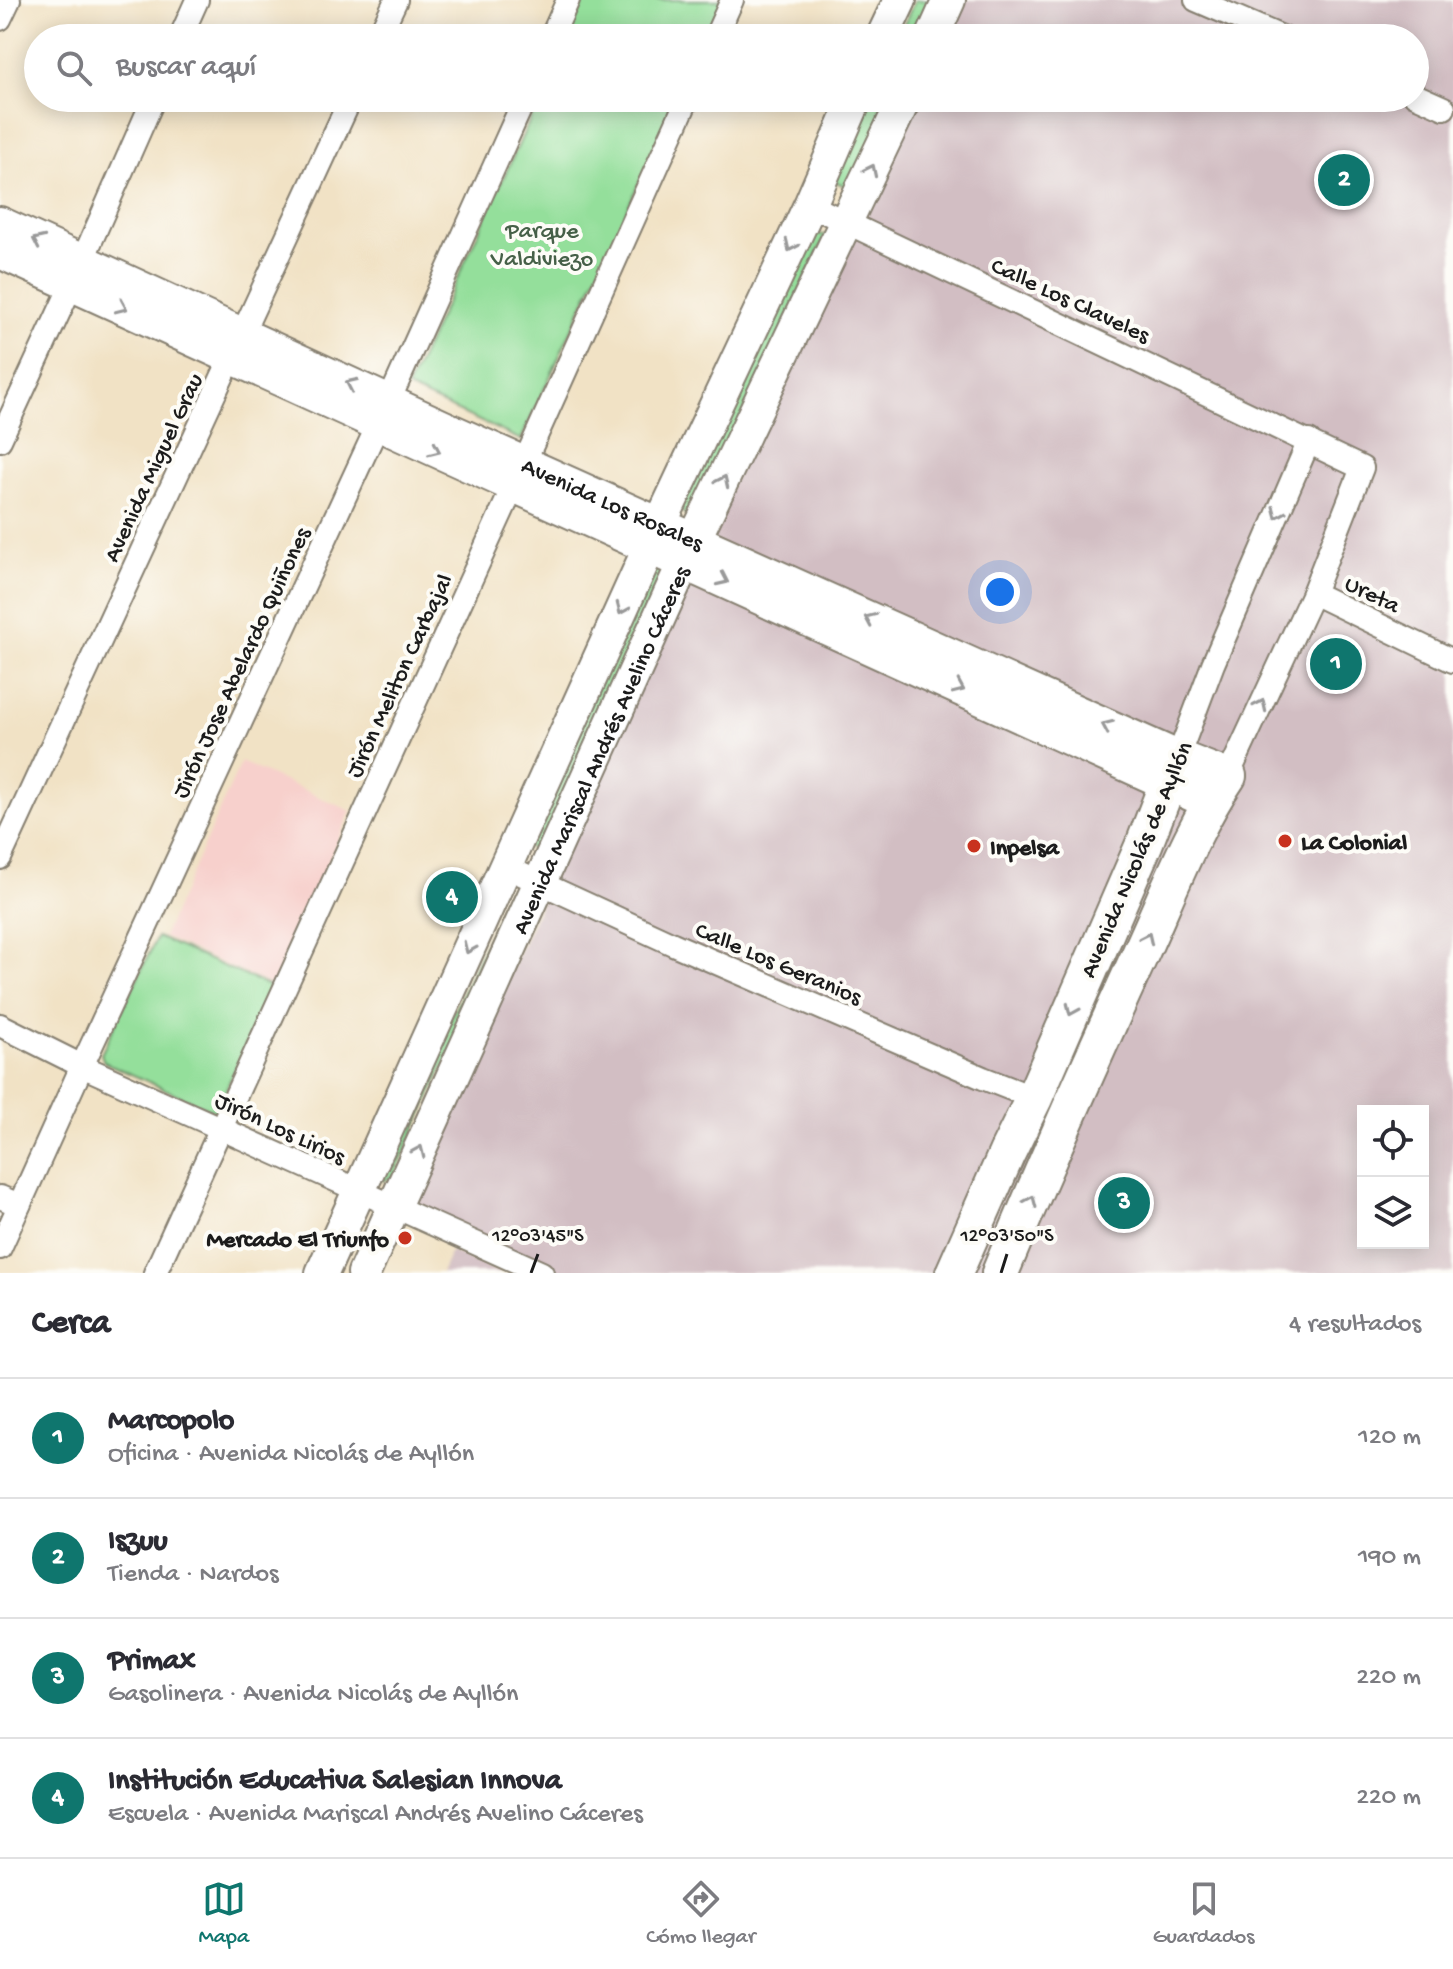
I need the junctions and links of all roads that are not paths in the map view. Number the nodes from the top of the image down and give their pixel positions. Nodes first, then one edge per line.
1 (9, 0) edge
2 (197, 0) edge
3 (396, 0) edge
4 (568, 0) edge
5 (732, 0) edge
6 (900, 0) edge
7 (949, 0) edge
8 (1196, 0) edge
9 (0, 19) edge
10 (186, 24) edge
11 (385, 24) edge
12 (557, 24) edge
13 (721, 24) edge
14 (889, 24) edge
15 (938, 24) edge
16 (1252, 24) edge
17 (1429, 101) edge
18 (1444, 108) dead end
19 (148, 112) edge
20 (345, 112) edge
21 (519, 112) edge
22 (682, 112) edge
23 (850, 112) edge
24 (898, 112) edge
25 (810, 205) junction
26 (846, 221) junction
27 (0, 223) edge
28 (0, 252) edge
29 (77, 273) junction
30 (237, 346) junction
31 (384, 413) junction
32 (0, 440) edge
33 (1309, 441) junction
34 (1362, 468) joint
35 (519, 474) junction
36 (655, 535) junction
37 (689, 551) junction
38 (1313, 593) junction
39 (1453, 661) edge
40 (1174, 770) junction
41 (1219, 789) junction
42 (0, 858) edge
43 (506, 867) junction
44 (540, 883) junction
45 (0, 1025) edge
46 (82, 1066) junction
47 (1034, 1098) junction
48 (220, 1127) junction
49 (359, 1191) junction
50 (10, 1201) edge
51 (394, 1207) junction
52 (0, 1248) edge
53 (155, 1273) edge
54 (322, 1273) edge
55 (364, 1273) edge
56 (542, 1273) edge
57 (954, 1273) edge
58 (1000, 1273) edge

1 - 9 street
2 - 10 street
3 - 11 street
4 - 12 street
5 - 13 street
6 - 14 street
7 - 15 street
8 - 16 street
17 - 18 street
19 - 29 street
20 - 30 street, Avenida Miguel Grau
21 - 31 street, Jirón Jose Abelardo Quiñones
22 - 35 street, Jirón Meliton Carbajal
23 - 25 street, Avenida Mariscal Andrés Avelino Cáceres
26 -> 24 street, Avenida Mariscal Andrés Avelino Cáceres
25 - 26 street, Calle Los Claveles
25 -> 36 street, Avenida Mariscal Andrés Avelino Cáceres
26 - 33 street, Calle Los Claveles
37 -> 26 street, Avenida Mariscal Andrés Avelino Cáceres
29 -> 27 street, Avenida Los Rosales
28 - 29 street, Avenida Los Rosales
29 - 30 street, Avenida Los Rosales
29 - 32 street
30 - 31 street, Avenida Los Rosales
30 - 42 street, Avenida Miguel Grau
31 - 35 street, Avenida Los Rosales
31 - 46 street, Jirón Jose Abelardo Quiñones
33 - 34 street, Calle Los Claveles
33 -> 40 street, Avenida Nicolás de Ayllón
34 - 38 street, Avenida Nicolás de Ayllón
35 - 36 street, Avenida Los Rosales
35 - 48 street, Jirón Meliton Carbajal
36 - 37 street, Avenida Los Rosales
36 -> 43 street, Avenida Mariscal Andrés Avelino Cáceres
37 - 40 street, Avenida Los Rosales
37 - 44 street, Avenida Mariscal Andrés Avelino Cáceres
38 - 39 street, Ureta
41 -> 38 street, Avenida Nicolás de Ayllón
40 - 41 street, Avenida Los Rosales
40 -> 47 main road, Avenida Nicolás de Ayllón
58 -> 41 main road, Avenida Nicolás de Ayllón
43 - 44 street, Calle Los Geranios
43 -> 49 street, Avenida Mariscal Andrés Avelino Cáceres
44 - 47 street, Calle Los Geranios
51 -> 44 street, Avenida Mariscal Andrés Avelino Cáceres
45 - 46 street, Jirón Los Lirios
46 - 48 street, Jirón Los Lirios
46 - 50 street, Jirón Jose Abelardo Quiñones
47 - 57 main road, Avenida Nicolás de Ayllón
48 - 49 street, Jirón Los Lirios
48 - 53 street, Jirón Meliton Carbajal
49 - 51 street, Jirón Los Lirios
49 - 54 street, Avenida Mariscal Andrés Avelino Cáceres
50 - 52 street, Jirón Jose Abelardo Quiñones
51 - 55 street, Avenida Mariscal Andrés Avelino Cáceres
51 - 56 street, Jirón Los Lirios

